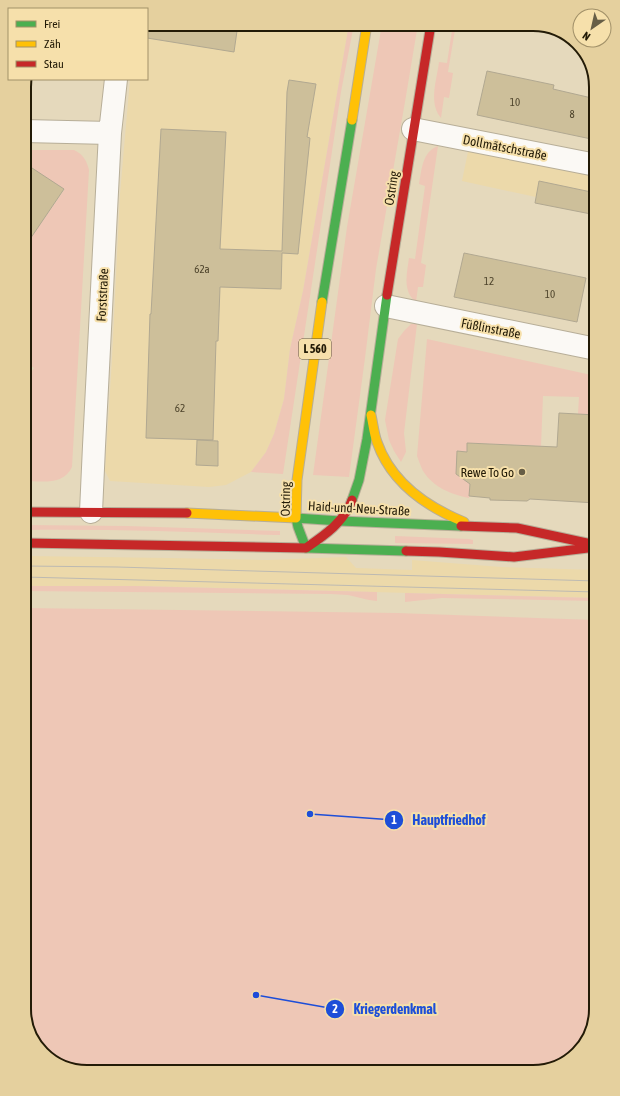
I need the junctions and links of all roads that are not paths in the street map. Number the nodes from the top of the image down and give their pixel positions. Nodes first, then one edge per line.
1 (366, 31) edge
2 (430, 31) edge
3 (116, 80) edge
4 (413, 129) junction
5 (31, 131) edge
6 (110, 132) junction
7 (589, 164) edge
8 (386, 306) junction
9 (589, 348) edge
10 (371, 415) junction
11 (31, 512) edge
12 (91, 512) junction
13 (296, 518) junction
14 (340, 521) junction
15 (477, 527) junction
16 (31, 543) edge
17 (589, 544) edge
18 (589, 547) edge
19 (306, 548) junction

1 - 13 main road, Ostring / L 560
2 - 4 main road, Ostring
3 - 6 street, Forststraße
4 - 7 street, Dollmätschstraße
4 - 8 main road, Ostring
5 - 6 street
6 - 12 street, Forststraße
8 - 9 street, Füßlinstraße
8 - 10 main road, Ostring
10 - 14 main road, Ostring
10 - 15 main road
11 - 12 main road, Haid-und-Neu-Straße
12 - 13 main road, Haid-und-Neu-Straße
13 - 14 main road, Haid-und-Neu-Straße
13 - 19 main road, Ostring / L 560
14 - 15 main road, Haid-und-Neu-Straße
14 - 19 main road, Ostring
15 - 17 main road, Haid-und-Neu-Straße
16 - 19 main road, Haid-und-Neu-Straße
18 - 19 main road, Haid-und-Neu-Straße

